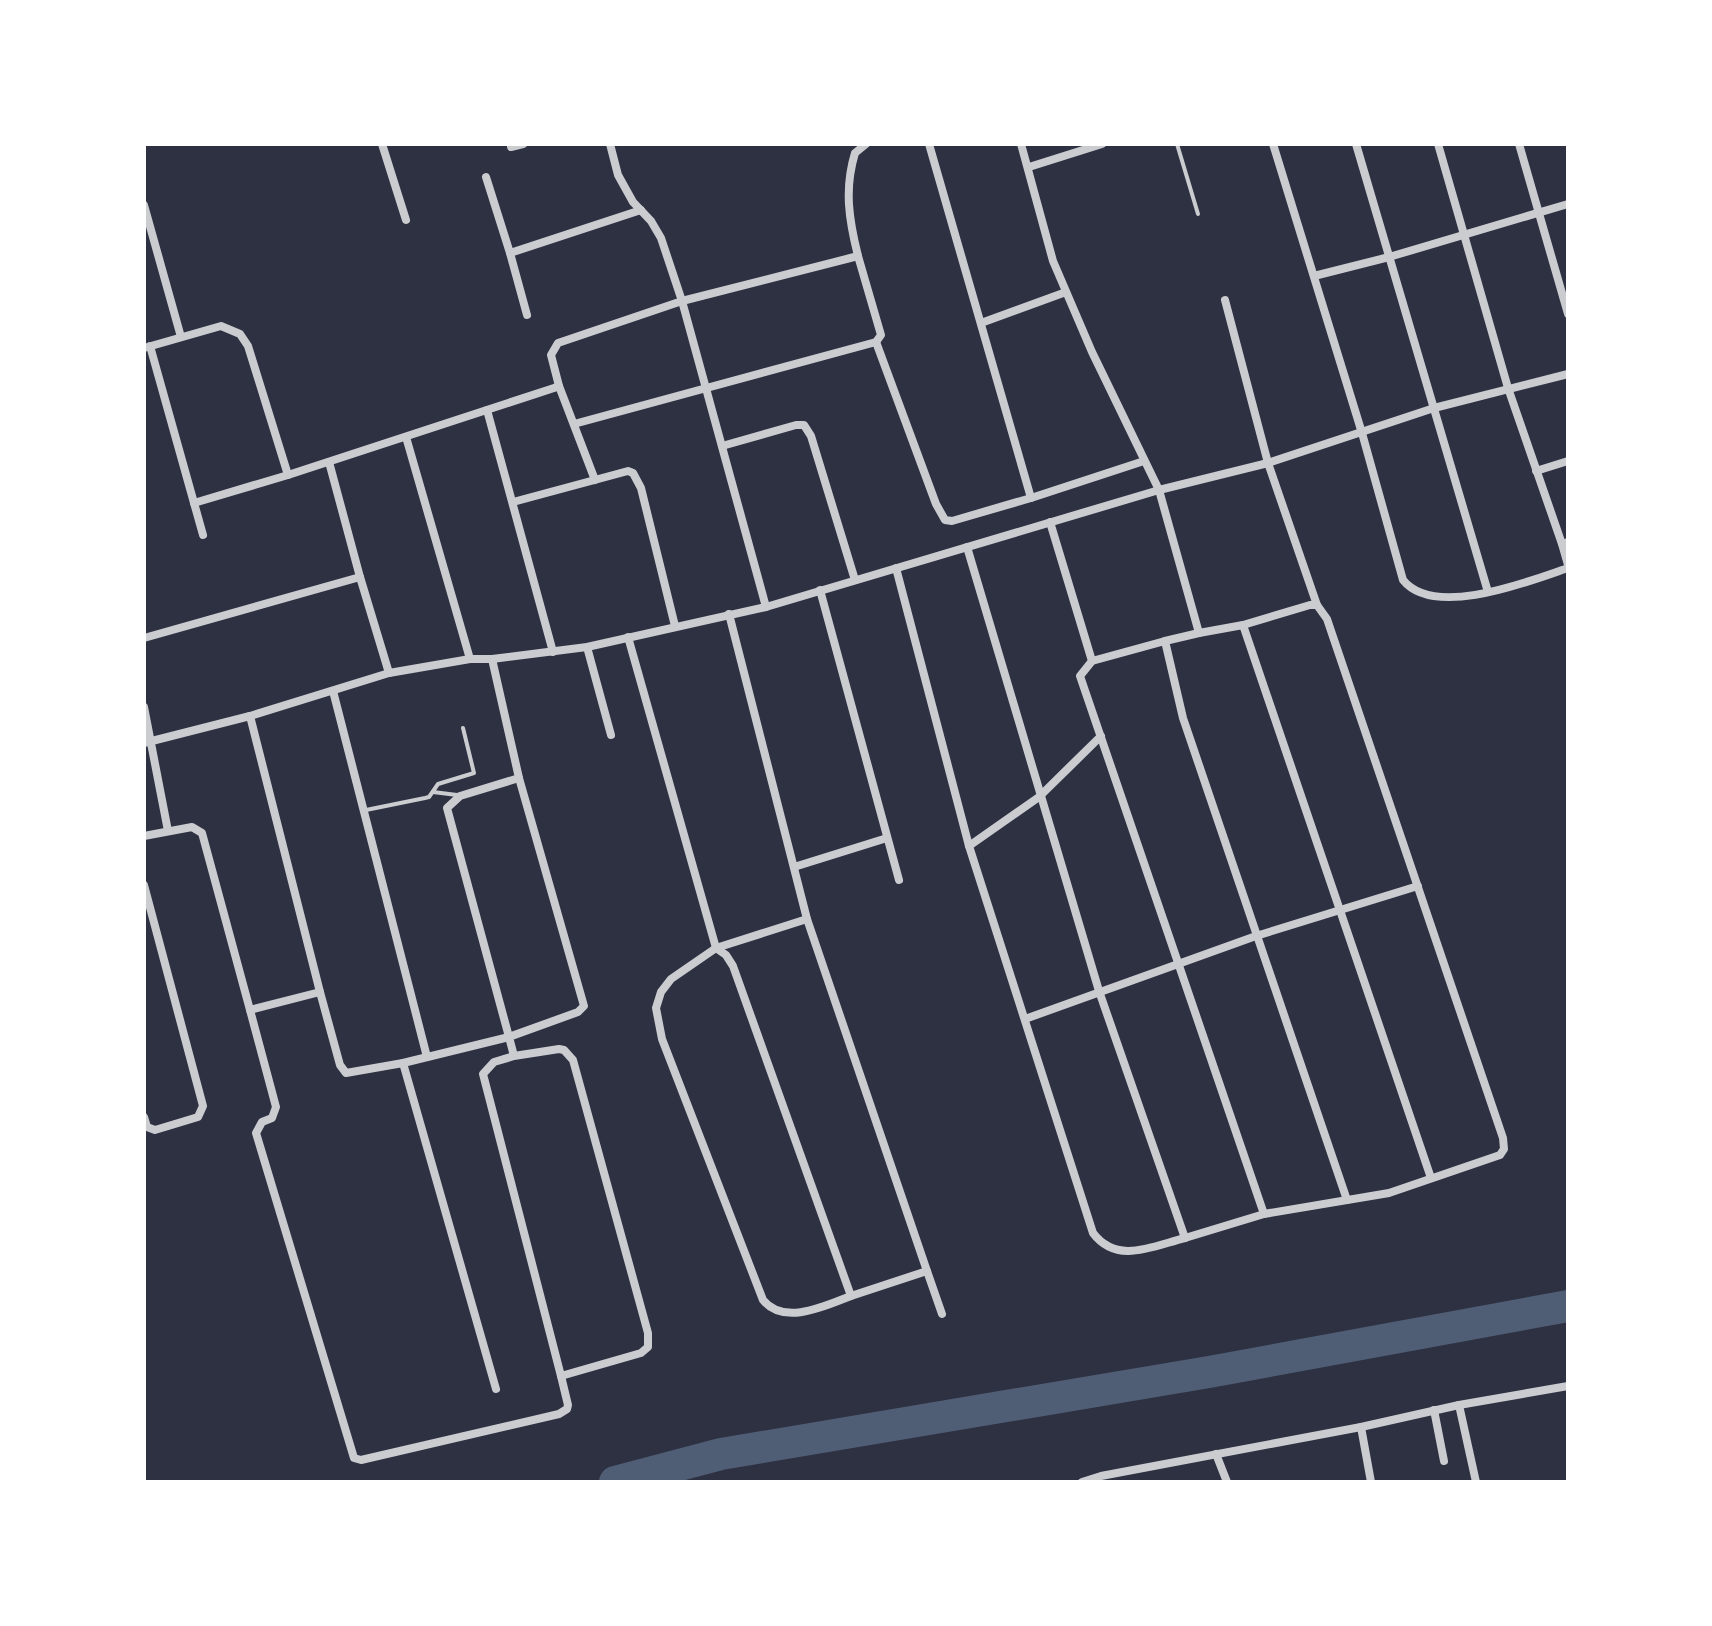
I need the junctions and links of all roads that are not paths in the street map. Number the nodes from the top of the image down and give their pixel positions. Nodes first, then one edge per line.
1 (382, 144) edge
2 (523, 144) edge
3 (610, 144) edge
4 (866, 144) edge
5 (929, 144) edge
6 (1021, 144) edge
7 (1102, 144) edge
8 (1177, 144) edge
9 (1273, 144) edge
10 (1356, 144) edge
11 (1438, 144) edge
12 (1519, 144) edge
13 (511, 147) dead end
14 (1029, 167) junction
15 (486, 177) dead end
16 (1568, 204) edge
17 (144, 205) edge
18 (641, 210) junction
19 (1538, 213) junction
20 (1198, 214) dead end
21 (406, 220) dead end
22 (1464, 235) junction
23 (510, 253) junction
24 (858, 256) junction
25 (1389, 257) junction
26 (1314, 276) junction
27 (1066, 292) junction
28 (1225, 300) dead end
29 (682, 301) junction
30 (1568, 314) edge
31 (527, 315) dead end
32 (981, 323) junction
33 (181, 337) junction
34 (876, 342) junction
35 (147, 347) edge
36 (1568, 374) edge
37 (559, 386) junction
38 (1508, 388) junction
39 (706, 390) junction
40 (1434, 408) junction
41 (487, 410) junction
42 (574, 424) junction
43 (1362, 433) junction
44 (406, 437) junction
45 (722, 446) junction
46 (1144, 461) junction
47 (1568, 461) edge
48 (329, 462) junction
49 (1268, 463) junction
50 (1536, 471) junction
51 (288, 475) junction
52 (595, 480) junction
53 (1159, 490) junction
54 (1031, 498) junction
55 (513, 502) junction
56 (194, 503) junction
57 (1050, 522) junction
58 (203, 535) dead end
59 (1565, 543) edge
60 (967, 547) junction
61 (1568, 566) edge
62 (896, 568) junction
63 (360, 577) junction
64 (855, 580) junction
65 (820, 590) junction
66 (1488, 592) junction
67 (1317, 605) junction
68 (766, 607) junction
69 (729, 614) junction
70 (1243, 625) junction
71 (675, 626) junction
72 (1199, 633) junction
73 (628, 637) junction
74 (144, 638) edge
75 (1165, 641) junction
76 (587, 647) junction
77 (553, 652) junction
78 (470, 659) junction
79 (492, 659) junction
80 (1092, 661) junction
81 (389, 673) junction
82 (333, 691) junction
83 (144, 707) edge
84 (250, 716) junction
85 (463, 728) dead end
86 (611, 735) dead end
87 (1101, 736) junction
88 (147, 742) edge
89 (519, 778) junction
90 (433, 792) junction
91 (460, 796) junction
92 (1039, 797) junction
93 (363, 811) junction
94 (168, 831) junction
95 (144, 836) edge
96 (887, 838) junction
97 (969, 846) junction
98 (794, 867) junction
99 (899, 880) dead end
100 (144, 885) edge
101 (1418, 886) junction
102 (1340, 911) junction
103 (807, 919) junction
104 (1256, 936) junction
105 (716, 948) junction
106 (1179, 964) junction
107 (1099, 991) junction
108 (320, 992) junction
109 (250, 1010) junction
110 (1025, 1019) junction
111 (509, 1037) junction
112 (514, 1056) junction
113 (427, 1057) junction
114 (403, 1063) junction
115 (144, 1117) edge
116 (1431, 1178) junction
117 (1347, 1200) junction
118 (1264, 1214) junction
119 (1185, 1238) junction
120 (927, 1271) junction
121 (851, 1296) junction
122 (942, 1314) dead end
123 (561, 1376) junction
124 (1568, 1386) edge
125 (496, 1389) dead end
126 (1459, 1405) junction
127 (1434, 1410) junction
128 (1361, 1427) junction
129 (1216, 1454) junction
130 (1444, 1461) dead end
131 (1102, 1479) edge
132 (1082, 1482) edge
133 (1227, 1482) edge
134 (1371, 1482) edge
135 (1476, 1482) edge

1 - 21 street
2 - 13 street
3 - 18 street
4 - 24 street
5 - 32 street
6 - 14 street
7 - 14 street
8 - 20 lane
9 - 26 street
10 - 25 street
11 - 22 street
12 - 19 street
14 - 27 street
15 - 23 street
16 - 19 street
17 - 33 street
18 - 23 street
18 - 29 street
19 - 22 street
19 - 30 street
22 - 25 street
22 - 38 street
23 - 31 street
24 - 29 street
24 - 34 street
25 - 26 street
25 - 40 street
26 - 43 street
27 - 32 street
27 - 46 street
28 - 49 street
29 - 37 street
29 - 39 street
32 - 54 street
33 - 35 street
33 - 51 street
34 - 39 street
34 - 54 street
35 - 56 street
36 - 38 street
37 - 41 street
37 - 42 street
38 - 40 street
38 - 50 street
39 - 42 street
39 - 45 street
40 - 43 street
40 - 66 street
41 - 44 street
41 - 55 street
42 - 52 street
43 - 49 street
43 - 66 street
44 - 48 street
44 - 78 street
45 - 64 street
45 - 68 street
46 - 53 street
46 - 54 street
47 - 50 street
48 - 51 street
48 - 63 street
49 - 53 street
49 - 67 street
50 - 59 street
51 - 56 street
52 - 55 street
52 - 71 street
53 - 57 street
53 - 72 street
55 - 77 street
56 - 58 street
57 - 60 street
57 - 80 street
59 - 61 street
60 - 62 street
60 - 92 street
61 - 66 street
62 - 64 street
62 - 97 street
63 - 74 street
63 - 81 street
64 - 65 street
65 - 68 street
65 - 96 street
67 - 70 street
67 - 101 street
68 - 69 street
69 - 71 street
69 - 98 street
70 - 72 street
70 - 102 street
71 - 73 street
72 - 75 street
73 - 76 street
73 - 105 street
75 - 80 street
75 - 104 street
76 - 77 street
76 - 86 street
77 - 79 street
78 - 79 street
78 - 81 street
79 - 89 street
80 - 87 street
81 - 82 street
82 - 84 street
82 - 93 street
83 - 88 street
84 - 88 street
84 - 108 street
85 - 90 lane
87 - 92 street
87 - 106 street
88 - 94 street
89 - 91 street
89 - 111 street
90 - 91 lane
90 - 93 lane
91 - 111 street
92 - 97 street
92 - 107 street
93 - 113 street
94 - 95 street
94 - 109 street
96 - 98 street
96 - 99 street
97 - 110 street
98 - 103 street
100 - 115 street
101 - 102 street
101 - 116 street
102 - 104 street
102 - 116 street
103 - 105 street
103 - 120 street
104 - 106 street
104 - 117 street
105 - 121 street
105 - 121 street
106 - 107 street
106 - 118 street
107 - 110 street
107 - 119 street
108 - 109 street
108 - 114 street
109 - 123 street
110 - 119 street
111 - 112 street
111 - 113 street
112 - 123 street
112 - 123 street
113 - 114 street
114 - 125 street
116 - 117 street
117 - 118 street
118 - 119 street
120 - 121 street
120 - 122 street
124 - 126 street
126 - 127 street
126 - 135 street
127 - 128 street
127 - 130 street
128 - 129 street
128 - 134 street
129 - 131 street
129 - 133 street
131 - 132 street

